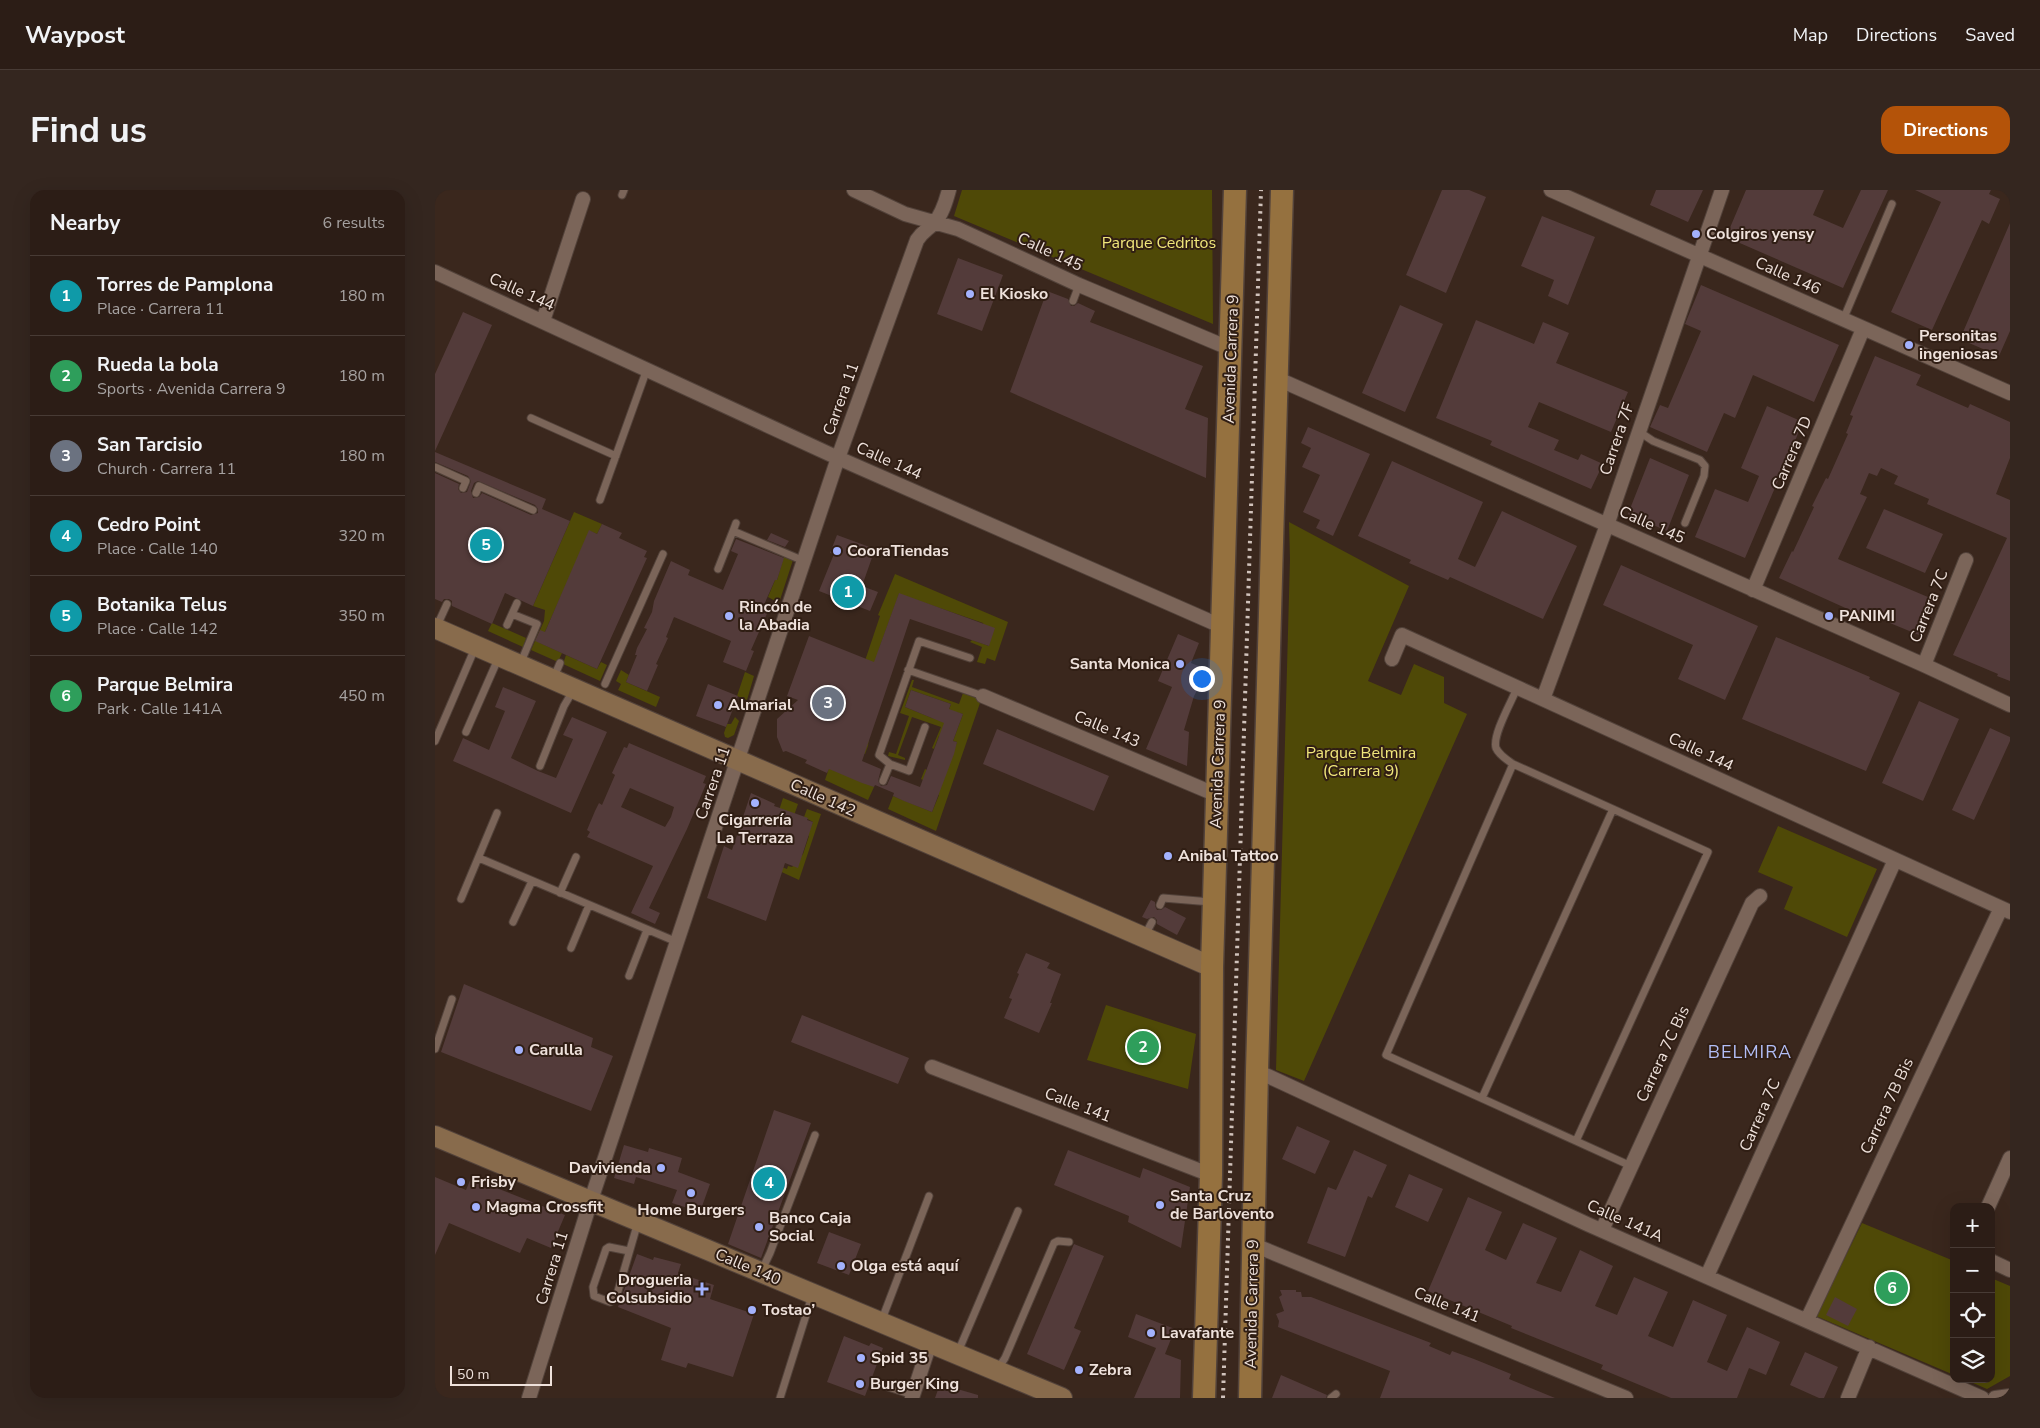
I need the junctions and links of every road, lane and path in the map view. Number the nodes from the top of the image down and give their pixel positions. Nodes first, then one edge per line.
1 (854, 190) edge
2 (949, 190) edge
3 (1235, 190) edge
4 (1283, 190) edge
5 (1551, 190) edge
6 (1722, 190) edge
7 (583, 199) dead end
8 (1892, 204) dead end
9 (934, 223) junction
10 (1700, 255) junction
11 (435, 272) edge
12 (1079, 285) junction
13 (1073, 302) dead end
14 (1843, 320) junction
15 (543, 321) junction
16 (1863, 329) junction
17 (1231, 349) junction
18 (647, 369) junction
19 (1278, 379) junction
20 (2010, 393) edge
21 (531, 418) dead end
22 (1638, 430) junction
23 (616, 456) junction
24 (839, 458) junction
25 (435, 468) edge
26 (463, 488) dead end
27 (476, 493) dead end
28 (599, 500) dead end
29 (533, 510) dead end
30 (1685, 524) dead end
31 (1607, 525) junction
32 (663, 554) dead end
33 (1966, 560) dead end
34 (804, 562) junction
35 (719, 569) dead end
36 (1753, 590) junction
37 (447, 604) dead end
38 (517, 604) dead end
39 (512, 614) junction
40 (507, 625) dead end
41 (1223, 627) junction
42 (435, 628) edge
43 (476, 646) junction
44 (499, 656) junction
45 (970, 658) dead end
46 (1392, 659) dead end
47 (520, 665) junction
48 (1923, 665) junction
49 (908, 670) junction
50 (605, 684) dead end
51 (1517, 688) junction
52 (574, 689) junction
53 (983, 696) joint
54 (1543, 699) junction
55 (2010, 705) edge
56 (925, 727) dead end
57 (466, 732) dead end
58 (435, 741) edge
59 (739, 761) junction
60 (890, 764) junction
61 (1513, 764) junction
62 (540, 766) dead end
63 (883, 782) dead end
64 (1217, 795) junction
65 (1613, 809) junction
66 (497, 813) dead end
67 (576, 857) dead end
68 (479, 858) junction
69 (1895, 860) junction
70 (532, 881) junction
71 (560, 893) junction
72 (1761, 896) dead end
73 (461, 899) dead end
74 (1214, 902) junction
75 (589, 905) junction
76 (1160, 905) dead end
77 (2005, 910) edge
78 (513, 922) dead end
79 (647, 930) junction
80 (678, 943) junction
81 (571, 948) dead end
82 (1212, 967) junction
83 (629, 976) dead end
84 (452, 999) dead end
85 (435, 1049) edge
86 (932, 1067) dead end
87 (1257, 1071) junction
88 (1482, 1098) junction
89 (815, 1135) dead end
90 (435, 1136) edge
91 (1576, 1141) junction
92 (2010, 1158) edge
93 (1631, 1166) junction
94 (1211, 1175) junction
95 (929, 1196) dead end
96 (591, 1200) junction
97 (1990, 1203) edge
98 (1019, 1211) dead end
99 (638, 1220) junction
100 (1601, 1230) junction
101 (1069, 1242) dead end
102 (1254, 1245) junction
103 (629, 1251) junction
104 (1995, 1263) edge
105 (2010, 1270) edge
106 (761, 1272) junction
107 (1707, 1276) junction
108 (812, 1293) junction
109 (1807, 1320) junction
110 (881, 1322) junction
111 (929, 1343) junction
112 (1869, 1347) junction
113 (957, 1354) junction
114 (997, 1371) junction
115 (882, 1385) dead end
116 (913, 1396) edge
117 (2010, 1396) edge
118 (529, 1398) edge
119 (780, 1398) edge
120 (1061, 1398) edge
121 (1204, 1398) edge
122 (1250, 1398) edge
123 (1626, 1398) edge
124 (1848, 1398) edge
125 (1982, 1398) edge
126 (1995, 1398) edge

1 - 9 street, Calle 145
2 - 9 street, Carrera 11
3 - 17 main road, Avenida Carrera 9
4 - 19 main road, Avenida Carrera 9
5 - 10 street, Calle 146
6 - 10 street, Carrera 7F
7 - 15 street
8 - 14 lane
9 - 12 street, Calle 145
9 - 24 street, Carrera 11
10 - 14 street, Calle 146
10 - 22 street, Carrera 7F
11 - 15 street, Calle 144
12 - 13 lane
12 - 17 street, Calle 145
14 - 16 street, Calle 146
15 - 18 street, Calle 144
16 - 20 street, Calle 146
16 - 36 street, Carrera 7D
17 - 41 main road, Avenida Carrera 9
18 - 23 lane
18 - 24 street, Calle 144
19 - 31 street, Calle 145
19 - 87 main road, Avenida Carrera 9
21 - 23 lane
22 - 30 lane
22 - 31 street, Carrera 7F
23 - 28 lane
24 - 34 street, Carrera 11
24 - 41 street, Calle 144
25 - 26 lane
27 - 29 lane
31 - 36 street, Calle 145
31 - 54 street, Carrera 7F
32 - 50 lane
33 - 48 street, Carrera 7C
34 - 35 lane
34 - 59 street, Carrera 11
36 - 48 street, Calle 145
37 - 42 lane
38 - 39 lane
39 - 40 lane
39 - 47 lane
41 - 64 main road, Avenida Carrera 9
42 - 43 main road, Calle 142
43 - 44 main road, Calle 142
43 - 58 lane
44 - 47 main road, Calle 142
44 - 57 lane
45 - 49 lane
46 - 51 street, Calle 144
47 - 52 main road, Calle 142
48 - 55 street, Calle 145
49 - 53 lane
49 - 60 lane
51 - 54 street, Calle 144
51 - 61 lane
52 - 59 main road, Calle 142
52 - 62 lane
53 - 64 street, Calle 143
54 - 69 street, Calle 144
56 - 60 lane
59 - 80 street, Carrera 11
59 - 82 main road, Calle 142
60 - 63 lane
61 - 65 lane
61 - 88 lane
64 - 74 main road, Avenida Carrera 9
65 - 88 lane
65 - 91 lane
66 - 68 lane
67 - 71 lane
68 - 70 lane
68 - 73 lane
69 - 77 street, Calle 144
69 - 107 street, Carrera 7C
70 - 71 lane
70 - 78 lane
71 - 75 lane
72 - 93 street, Carrera 7C Bis
74 - 76 lane
74 - 82 main road, Avenida Carrera 9
75 - 79 lane
75 - 81 lane
77 - 109 street, Carrera 7B Bis
79 - 80 lane
79 - 83 lane
80 - 96 street, Carrera 11
82 - 94 main road, Avenida Carrera 9
84 - 85 lane
86 - 94 street, Calle 141
87 - 100 street, Calle 141A
87 - 102 main road, Avenida Carrera 9
88 - 91 lane
89 - 106 lane
90 - 96 main road, Calle 140
91 - 93 lane
92 - 97 street
93 - 100 street, Carrera 7C Bis
94 - 121 main road, Avenida Carrera 9
95 - 110 lane
96 - 99 main road, Calle 140
96 - 118 street, Carrera 11
98 - 113 lane
99 - 103 lane
99 - 106 main road, Calle 140
100 - 107 street, Calle 141A
101 - 114 lane
102 - 122 main road, Avenida Carrera 9
102 - 123 street, Calle 141
103 - 103 lane
104 - 105 street
106 - 108 main road, Calle 140
107 - 109 street, Calle 141A
108 - 110 main road, Calle 140
108 - 119 lane
109 - 112 street, Calle 141A
110 - 111 main road, Calle 140
111 - 113 main road, Calle 140
111 - 116 street
112 - 124 street
112 - 125 street, Calle 141A
113 - 114 main road, Calle 140
114 - 120 main road, Calle 140
115 - 116 lane
117 - 126 street

